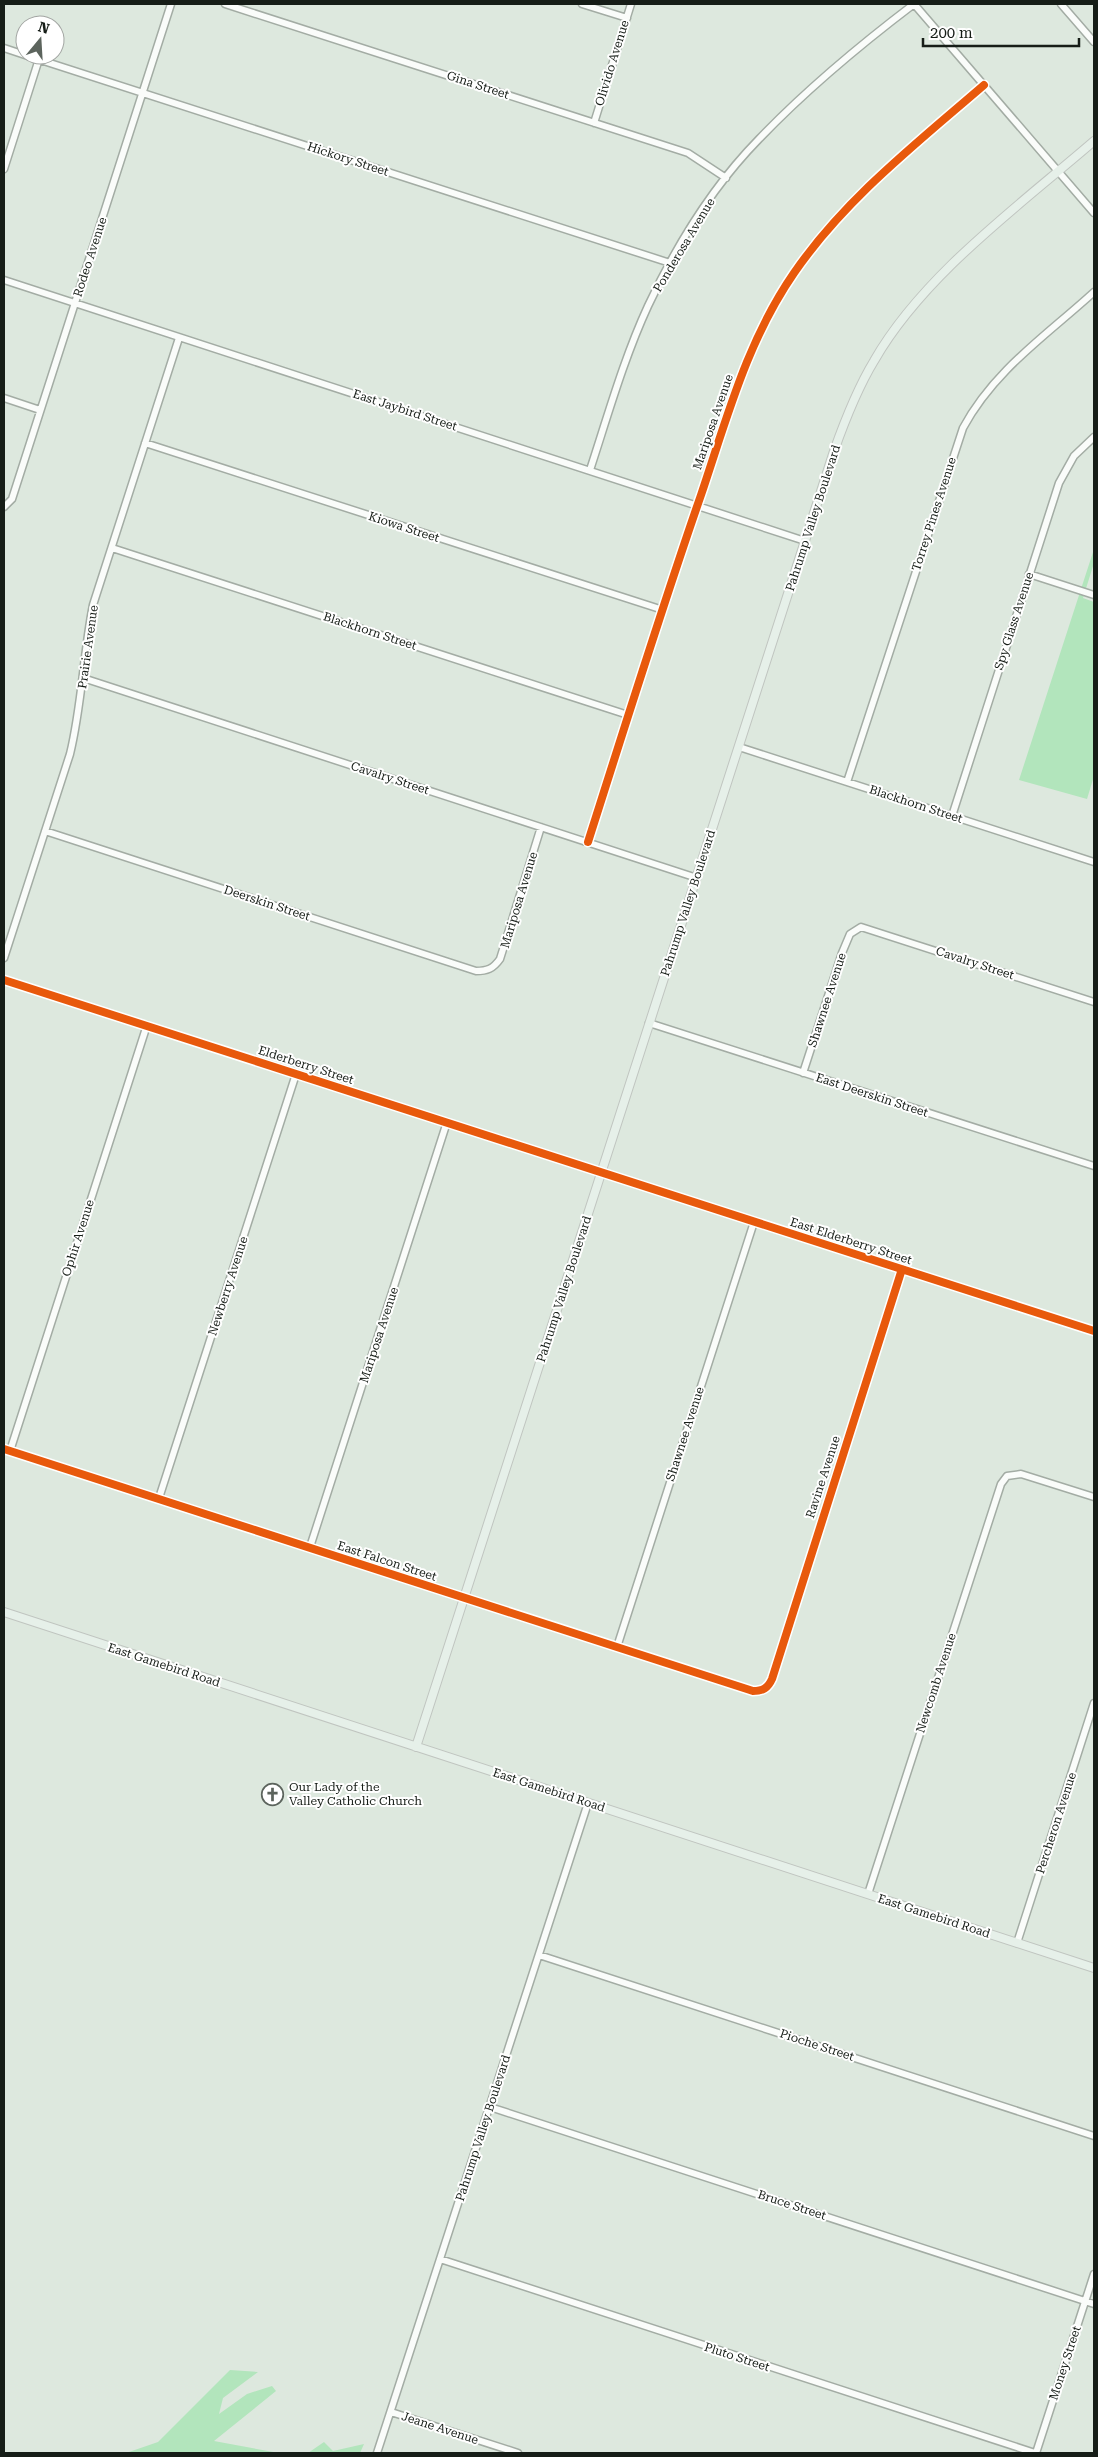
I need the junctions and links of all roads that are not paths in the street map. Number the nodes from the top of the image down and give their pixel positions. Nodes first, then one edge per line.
1 (171, 4) edge
2 (225, 4) edge
3 (582, 4) edge
4 (631, 4) edge
5 (914, 4) edge
6 (1062, 4) edge
7 (627, 18) junction
8 (1094, 42) edge
9 (37, 65) edge
10 (57, 65) edge
11 (984, 85) junction
12 (143, 93) junction
13 (594, 123) junction
14 (1094, 141) edge
15 (4, 169) edge
16 (1058, 172) junction
17 (726, 178) junction
18 (1094, 213) edge
19 (670, 263) junction
20 (4, 280) edge
21 (1094, 292) edge
22 (75, 304) junction
23 (179, 338) junction
24 (4, 398) edge
25 (40, 410) junction
26 (1094, 437) edge
27 (145, 443) junction
28 (590, 470) junction
29 (697, 506) junction
30 (4, 508) edge
31 (805, 541) junction
32 (112, 548) junction
33 (1029, 574) junction
34 (1094, 595) edge
35 (663, 610) junction
36 (83, 678) junction
37 (628, 715) junction
38 (739, 746) junction
39 (847, 782) junction
40 (952, 816) junction
41 (542, 827) junction
42 (45, 831) junction
43 (588, 842) junction
44 (1094, 862) edge
45 (697, 878) junction
46 (856, 929) joint
47 (4, 958) edge
48 (490, 970) joint
49 (4, 980) edge
50 (1094, 1002) edge
51 (649, 1023) junction
52 (147, 1026) junction
53 (803, 1073) junction
54 (296, 1074) junction
55 (447, 1122) junction
56 (1094, 1166) edge
57 (602, 1173) junction
58 (754, 1222) junction
59 (902, 1269) junction
60 (1094, 1331) edge
61 (7, 1450) edge
62 (1094, 1497) edge
63 (159, 1498) junction
64 (310, 1547) junction
65 (465, 1598) junction
66 (4, 1612) edge
67 (617, 1647) junction
68 (764, 1690) joint
69 (1094, 1703) edge
70 (416, 1747) junction
71 (588, 1802) junction
72 (868, 1894) junction
73 (1017, 1943) junction
74 (539, 1955) junction
75 (1094, 1968) edge
76 (490, 2107) junction
77 (1094, 2136) edge
78 (440, 2259) junction
79 (1094, 2274) edge
80 (1085, 2301) junction
81 (1094, 2304) edge
82 (391, 2412) junction
83 (377, 2453) edge
84 (518, 2453) edge
85 (1036, 2453) edge

1 - 12 street, Rodeo Avenue
2 - 13 street, Gina Street
3 - 7 street
4 - 7 street, Olivido Avenue
5 - 11 street
5 - 17 street, Ponderosa Avenue
6 - 8 street
7 - 13 street, Olivido Avenue
9 - 15 street
10 - 12 street, Hickory Street
11 - 16 street
11 - 29 street, Mariposa Avenue
12 - 19 street, Hickory Street
12 - 22 street, Rodeo Avenue
13 - 17 street, Gina Street
14 - 16 main road, Pahrump Valley Boulevard
16 - 18 street
16 - 31 main road, Pahrump Valley Boulevard
17 - 19 street, Ponderosa Avenue
19 - 28 street, Ponderosa Avenue
20 - 22 street, East Jaybird Street
21 - 39 street, Torrey Pines Avenue
22 - 23 street, East Jaybird Street
22 - 25 street, Rodeo Avenue
23 - 27 street, Prairie Avenue
23 - 28 street, East Jaybird Street
24 - 25 street
25 - 30 street, Rodeo Avenue
26 - 33 street, Spy Glass Avenue
27 - 32 street, Prairie Avenue
27 - 35 street, Kiowa Street
28 - 29 street, East Jaybird Street
29 - 31 street, East Jaybird Street
29 - 35 street, Mariposa Avenue
31 - 38 main road, Pahrump Valley Boulevard
32 - 36 street, Prairie Avenue
32 - 37 street, Blackhorn Street
33 - 34 street
33 - 40 street, Spy Glass Avenue
35 - 37 street, Mariposa Avenue
36 - 41 street, Cavalry Street
36 - 42 street, Prairie Avenue
37 - 43 street, Mariposa Avenue
38 - 39 street, Blackhorn Street
38 - 45 main road, Pahrump Valley Boulevard
39 - 40 street, Blackhorn Street
40 - 44 street, Blackhorn Street
41 - 43 street, Cavalry Street
41 - 48 street, Mariposa Avenue
42 - 47 street, Prairie Avenue
42 - 48 street, Deerskin Street
43 - 45 street, Cavalry Street
45 - 51 main road, Pahrump Valley Boulevard
46 - 50 street, Cavalry Street
46 - 53 street, Shawnee Avenue
49 - 52 street, Elderberry Street
51 - 53 street, East Deerskin Street
51 - 57 main road, Pahrump Valley Boulevard
52 - 54 street, Elderberry Street
52 - 61 street, Ophir Avenue
53 - 56 street, East Deerskin Street
54 - 55 street, Elderberry Street
54 - 63 street, Newberry Avenue
55 - 57 street, Elderberry Street
55 - 64 street, Mariposa Avenue
57 - 58 street, East Elderberry Street
57 - 65 main road, Pahrump Valley Boulevard
58 - 59 street, East Elderberry Street
58 - 67 street, Shawnee Avenue
59 - 60 street, East Elderberry Street
59 - 68 street, Ravine Avenue
61 - 63 street, East Falcon Street
62 - 72 street, Newcomb Avenue
63 - 64 street, East Falcon Street
64 - 65 street, East Falcon Street
65 - 67 street, East Falcon Street
65 - 70 main road, Pahrump Valley Boulevard
66 - 70 main road, East Gamebird Road
67 - 68 street, East Falcon Street
69 - 73 street, Percheron Avenue
70 - 71 main road, East Gamebird Road
71 - 72 main road, East Gamebird Road
71 - 74 street, Pahrump Valley Boulevard
72 - 73 main road, East Gamebird Road
73 - 75 main road, East Gamebird Road
74 - 76 street, Pahrump Valley Boulevard
74 - 77 street, Pioche Street
76 - 78 street, Pahrump Valley Boulevard
76 - 80 street, Bruce Street
78 - 82 street, Pahrump Valley Boulevard
78 - 85 street, Pluto Street
79 - 80 street, Money Street
80 - 81 street, Bruce Street
80 - 85 street, Money Street
82 - 83 street, Pahrump Valley Boulevard
82 - 84 street, Jeane Avenue

